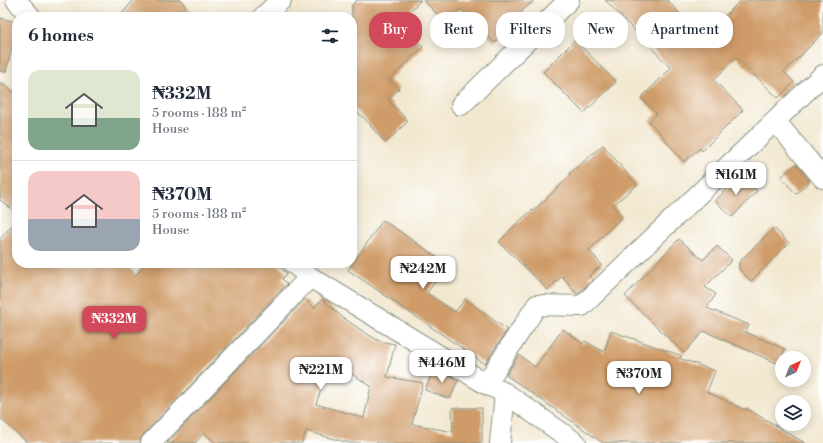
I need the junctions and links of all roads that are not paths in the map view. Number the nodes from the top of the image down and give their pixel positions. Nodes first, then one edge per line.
1 (16, 0) edge
2 (281, 0) edge
3 (569, 0) edge
4 (27, 12) edge
5 (268, 12) edge
6 (823, 76) edge
7 (461, 105) dead end
8 (776, 122) junction
9 (823, 178) edge
10 (299, 268) edge
11 (310, 277) junction
12 (486, 384) junction
13 (505, 393) junction
14 (151, 443) edge
15 (500, 443) edge
16 (576, 443) edge

1 - 4 street
2 - 5 street
3 - 7 street
6 - 8 street
8 - 9 street
8 - 12 street
10 - 11 street
11 - 12 street
11 - 14 street
12 - 13 street
13 - 15 street
13 - 16 street

